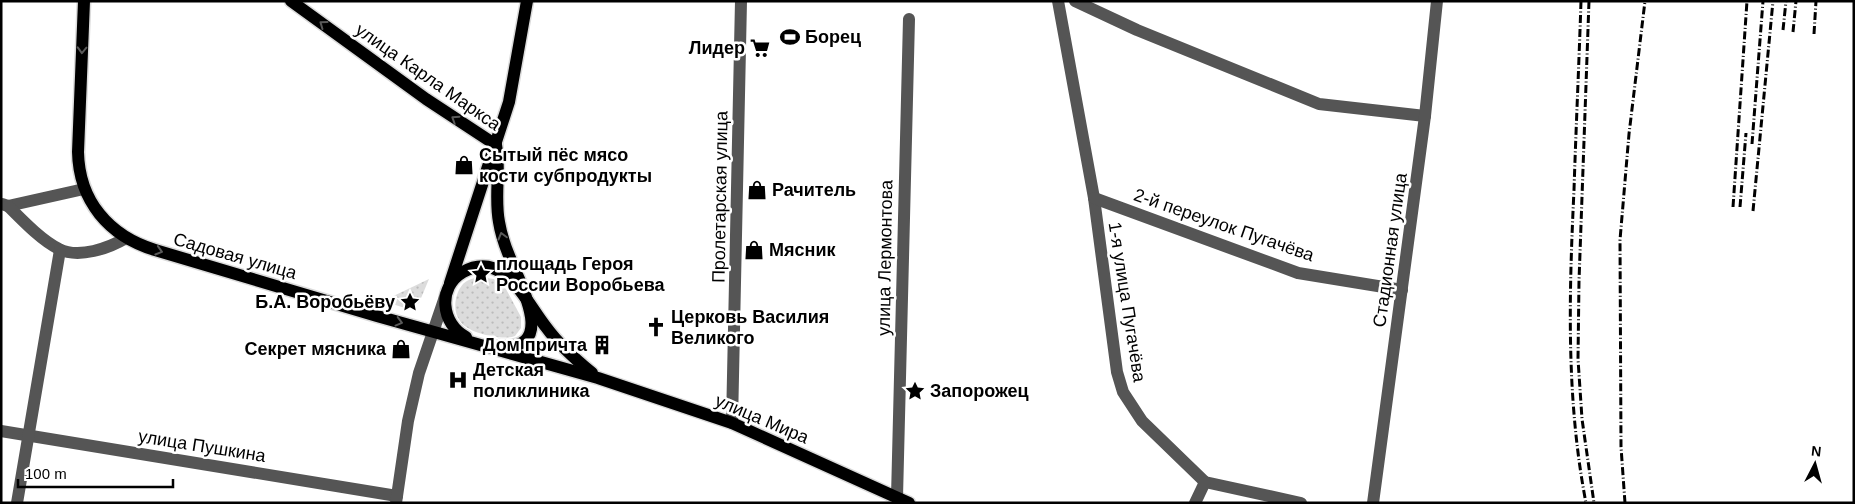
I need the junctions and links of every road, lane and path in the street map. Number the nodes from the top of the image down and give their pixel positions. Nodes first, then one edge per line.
1 (84, 1) edge
2 (291, 1) edge
3 (527, 1) edge
4 (741, 1) edge
5 (1058, 1) edge
6 (1074, 1) edge
7 (1437, 1) edge
8 (909, 20) dead end
9 (1425, 116) junction
10 (496, 145) junction
11 (84, 189) junction
12 (1094, 198) junction
13 (5, 205) edge
14 (126, 238) junction
15 (60, 250) junction
16 (448, 289) junction
17 (1402, 290) junction
18 (526, 298) junction
19 (432, 331) junction
20 (481, 344) junction
21 (598, 378) junction
22 (732, 423) junction
23 (1, 432) edge
24 (28, 436) junction
25 (1205, 482) junction
26 (897, 497) junction
27 (397, 499) edge
28 (17, 503) edge
29 (909, 503) edge
30 (1195, 503) edge
31 (1301, 503) edge
32 (1373, 503) edge

1 -> 11 main road
10 -> 2 main road, улица Карла Маркса
3 - 10 main road
4 - 22 street, Пролетарская улица
5 - 12 street, 1-я улица Пугачёва
6 - 9 street
7 - 9 street, Стадионная улица
8 - 26 street, улица Лермонтова
9 - 17 street, Стадионная улица
10 - 16 main road
18 -> 10 main road
11 - 13 street
11 - 14 main road, Садовая улица
12 - 17 street, 2-й переулок Пугачёва
12 - 25 street, 1-я улица Пугачёва
13 - 15 street
14 - 15 street
14 -> 19 main road, Садовая улица
15 - 24 street
16 - 18 main road
16 - 19 street
16 - 20 main road
17 - 32 street, Стадионная улица
18 - 20 main road
18 - 21 main road, улица Мира
19 - 20 main road, Садовая улица
19 - 27 street
20 - 21 main road, улица Мира
21 - 22 main road, улица Мира
22 - 26 main road, улица Мира
23 - 24 street, улица Пушкина
24 - 27 street, улица Пушкина
24 - 28 street
25 - 30 street
25 - 31 street
26 - 29 main road, улица Мира

